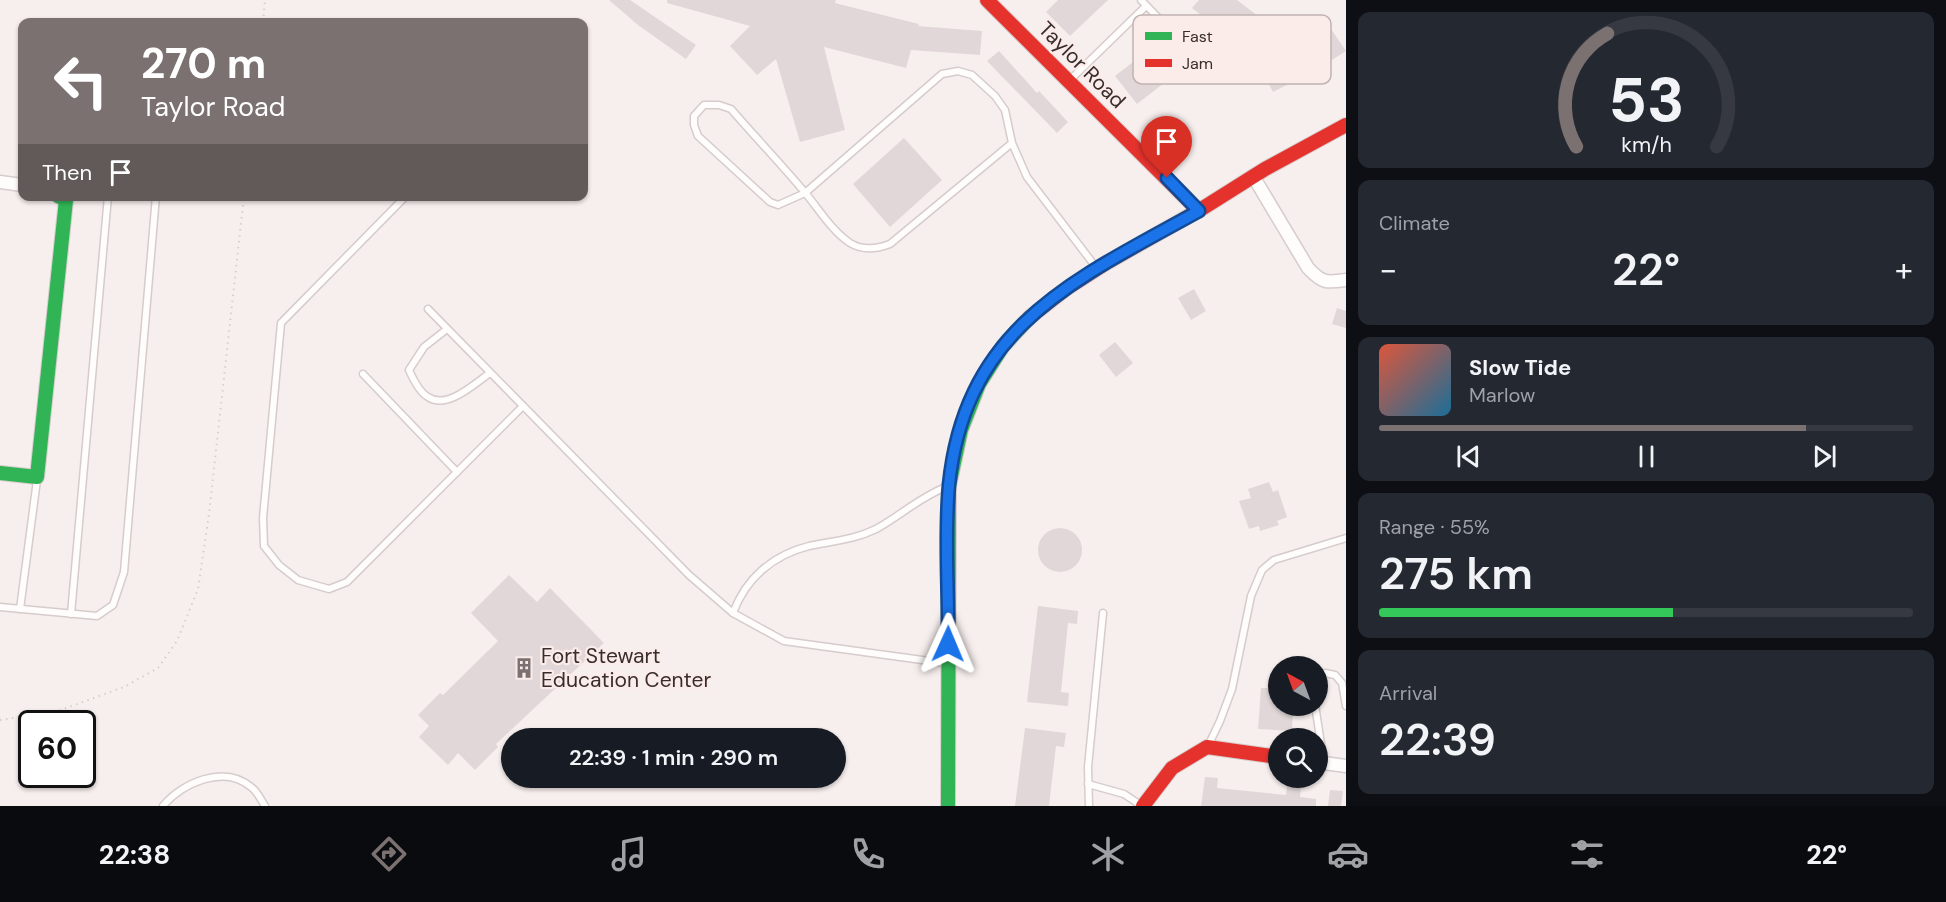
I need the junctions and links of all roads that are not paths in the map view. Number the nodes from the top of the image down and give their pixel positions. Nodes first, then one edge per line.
1 (987, 0) edge
2 (1144, 3) edge
3 (1156, 15) edge
4 (1069, 81) junction
5 (1346, 125) edge
6 (1012, 143) junction
7 (1253, 176) junction
8 (0, 182) edge
9 (18, 184) edge
10 (805, 193) junction
11 (64, 201) edge
12 (108, 201) edge
13 (156, 201) edge
14 (401, 201) edge
15 (1199, 211) junction
16 (1096, 268) junction
17 (1346, 280) edge
18 (428, 309) dead end
19 (447, 329) junction
20 (490, 373) junction
21 (363, 374) dead end
22 (523, 406) junction
23 (457, 472) junction
24 (0, 473) edge
25 (37, 477) junction
26 (949, 486) junction
27 (1346, 538) edge
28 (0, 607) edge
29 (20, 609) junction
30 (733, 612) junction
31 (1103, 613) dead end
32 (71, 614) junction
33 (947, 663) junction
34 (1328, 673) edge
35 (1346, 706) edge
36 (1207, 747) junction
37 (1268, 756) edge
38 (1328, 763) edge
39 (1346, 766) edge
40 (1088, 783) junction
41 (163, 806) edge
42 (265, 806) edge
43 (948, 806) edge
44 (1089, 806) edge
45 (1143, 806) edge

1 - 4 main road, Taylor Road
2 - 3 lane
2 - 4 lane
4 - 15 main road, Taylor Road
5 - 7 main road
6 - 10 lane
6 - 10 lane
6 - 16 lane
7 - 15 main road
7 - 17 street
8 - 9 street
10 - 10 lane
11 - 25 main road
12 - 32 lane
13 - 32 lane
14 - 23 lane
15 - 16 main road
16 - 26 main road
18 - 19 lane
19 - 20 lane
19 - 20 lane
20 - 22 lane
21 - 23 lane
22 - 23 lane
22 - 30 lane
24 - 25 main road
25 - 29 lane
26 - 30 lane
26 - 33 main road
27 - 36 lane
28 - 29 lane
29 - 32 lane
30 - 33 lane
31 - 40 lane
33 - 43 main road
34 - 35 lane
36 - 37 main road
36 - 45 main road
38 - 39 street
40 - 44 lane
40 - 45 lane
41 - 42 lane

